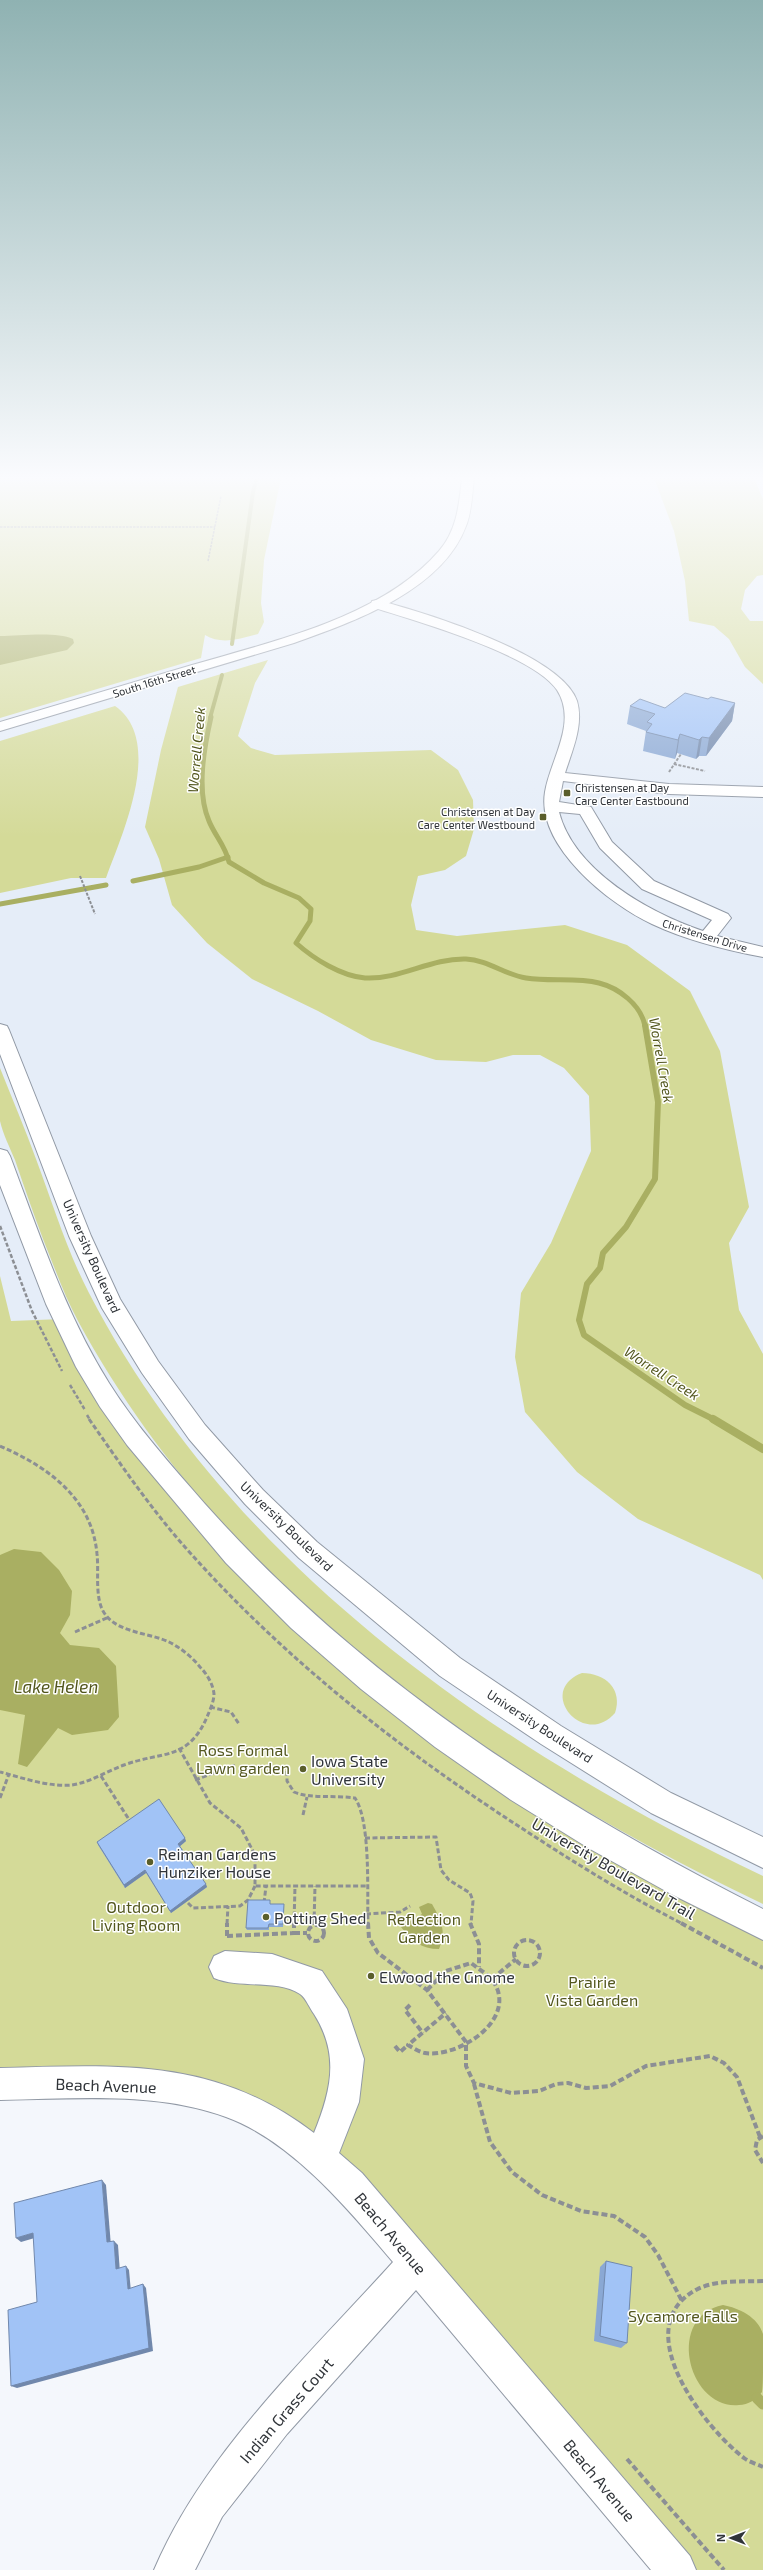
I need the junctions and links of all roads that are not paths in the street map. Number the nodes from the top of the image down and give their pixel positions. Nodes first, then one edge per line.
1 (386, 598) edge
2 (377, 604) junction
3 (0, 727) edge
4 (555, 776) junction
5 (763, 792) edge
6 (551, 806) junction
7 (707, 937) junction
8 (763, 952) edge
9 (0, 1030) edge
10 (0, 1156) edge
11 (763, 1853) edge
12 (763, 1925) edge
13 (225, 1967) dead end
14 (0, 2084) edge
15 (320, 2159) junction
16 (416, 2263) junction
17 (174, 2570) edge
18 (676, 2570) edge

1 - 2 main road, South 16th Street
2 - 3 main road, South 16th Street
2 - 4 main road, Christensen Drive
4 - 5 main road
4 - 6 main road, Christensen Drive
6 - 7 main road, Christensen Drive
6 - 7 main road
7 - 8 main road, Christensen Drive
9 - 11 main road, University Boulevard
10 - 12 main road
13 - 15 main road
14 - 15 main road, Beach Avenue
15 - 16 main road, Beach Avenue
16 - 17 main road, Indian Grass Court
16 - 18 main road, Beach Avenue

